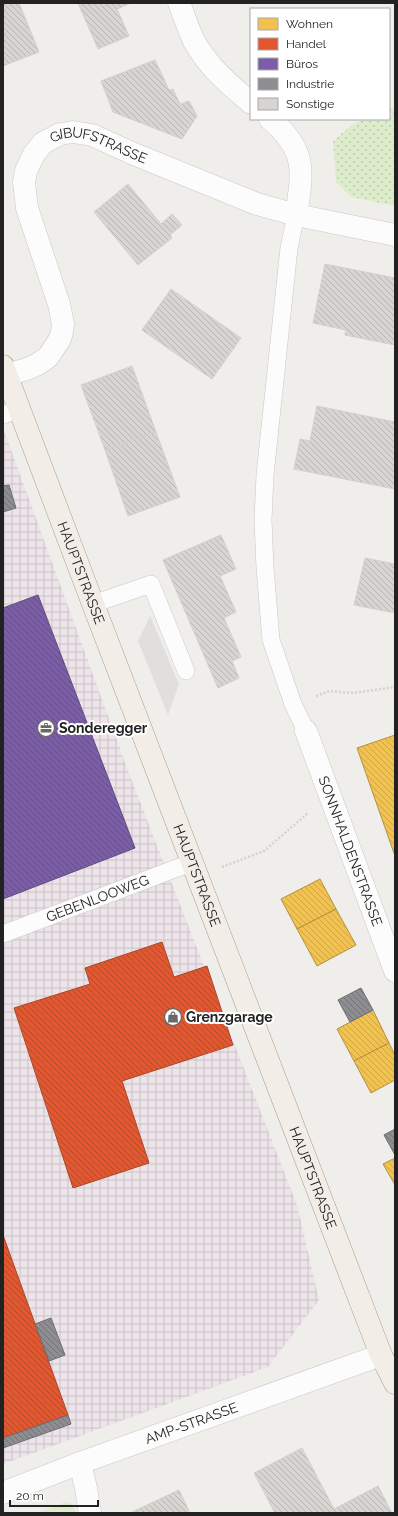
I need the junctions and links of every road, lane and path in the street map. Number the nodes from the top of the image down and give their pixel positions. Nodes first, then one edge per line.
1 (179, 3) edge
2 (250, 102) edge
3 (271, 120) edge
4 (296, 215) junction
5 (395, 235) edge
6 (5, 370) edge
7 (11, 412) edge
8 (93, 604) junction
9 (186, 670) dead end
10 (395, 687) edge
11 (293, 704) junction
12 (306, 731) joint
13 (329, 795) junction
14 (193, 862) junction
15 (3, 934) edge
16 (395, 971) edge
17 (380, 1355) junction
18 (395, 1383) edge
19 (80, 1463) junction
20 (3, 1493) edge
21 (90, 1513) edge

1 - 2 street
3 - 4 street
4 - 5 street, GIBUFSTRASSE
4 - 6 street, GIBUFSTRASSE
4 - 11 lane
6 - 7 main road, HAUPTSTRASSE
7 - 8 main road, HAUPTSTRASSE
8 - 9 lane
8 - 14 main road, HAUPTSTRASSE
10 - 11 path
11 - 12 lane
12 - 13 street, SONNHALDENSTRASSE
13 - 14 path
13 - 16 street, SONNHALDENSTRASSE
14 - 15 lane, GEBENLOOWEG
14 - 17 main road, HAUPTSTRASSE
17 - 18 main road, HAUPTSTRASSE
17 - 19 street, AMP-STRASSE
19 - 20 street, AMP-STRASSE
19 - 21 street

